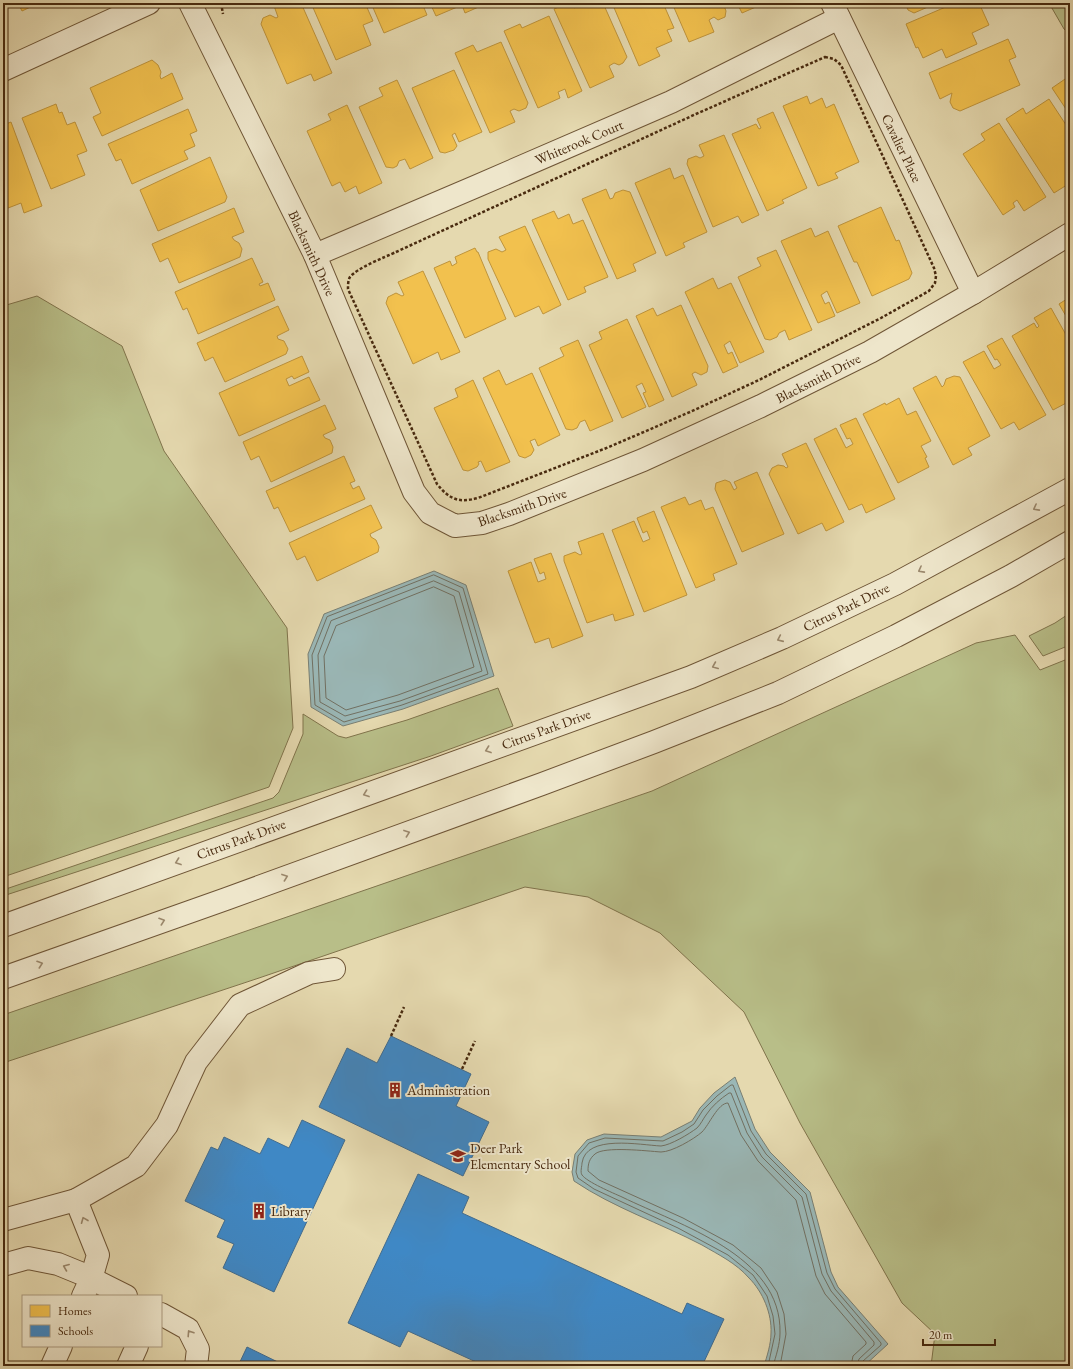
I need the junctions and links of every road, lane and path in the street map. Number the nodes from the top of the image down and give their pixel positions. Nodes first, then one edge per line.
1 (149, 3) edge
2 (190, 3) edge
3 (221, 3) edge
4 (836, 11) edge
5 (226, 21) dead end
6 (3, 70) edge
7 (1070, 234) edge
8 (315, 255) junction
9 (929, 291) joint
10 (972, 293) junction
11 (1070, 489) edge
12 (1070, 542) edge
13 (3, 926) edge
14 (334, 969) dead end
15 (3, 978) edge
16 (404, 1007) dead end
17 (391, 1036) dead end
18 (475, 1041) dead end
19 (462, 1069) dead end
20 (76, 1200) junction
21 (3, 1220) edge
22 (3, 1264) edge
23 (87, 1287) edge
24 (122, 1295) edge
25 (162, 1315) edge
26 (61, 1347) edge
27 (137, 1347) edge
28 (52, 1366) edge
29 (128, 1366) edge
30 (196, 1366) edge

1 - 6 street
2 - 8 street, Blacksmith Drive
3 - 5 path
4 - 8 street, Whiterook Court
4 - 10 street, Cavalier Place
7 - 10 street, Blacksmith Drive
8 - 10 street, Blacksmith Drive
9 - 9 path
11 -> 13 street, Citrus Park Drive
15 -> 12 street
14 - 20 street
16 - 17 path
18 - 19 path
20 - 21 street
23 -> 20 street
23 -> 22 street
23 - 24 street
30 -> 25 street
26 - 28 street
27 - 29 street

